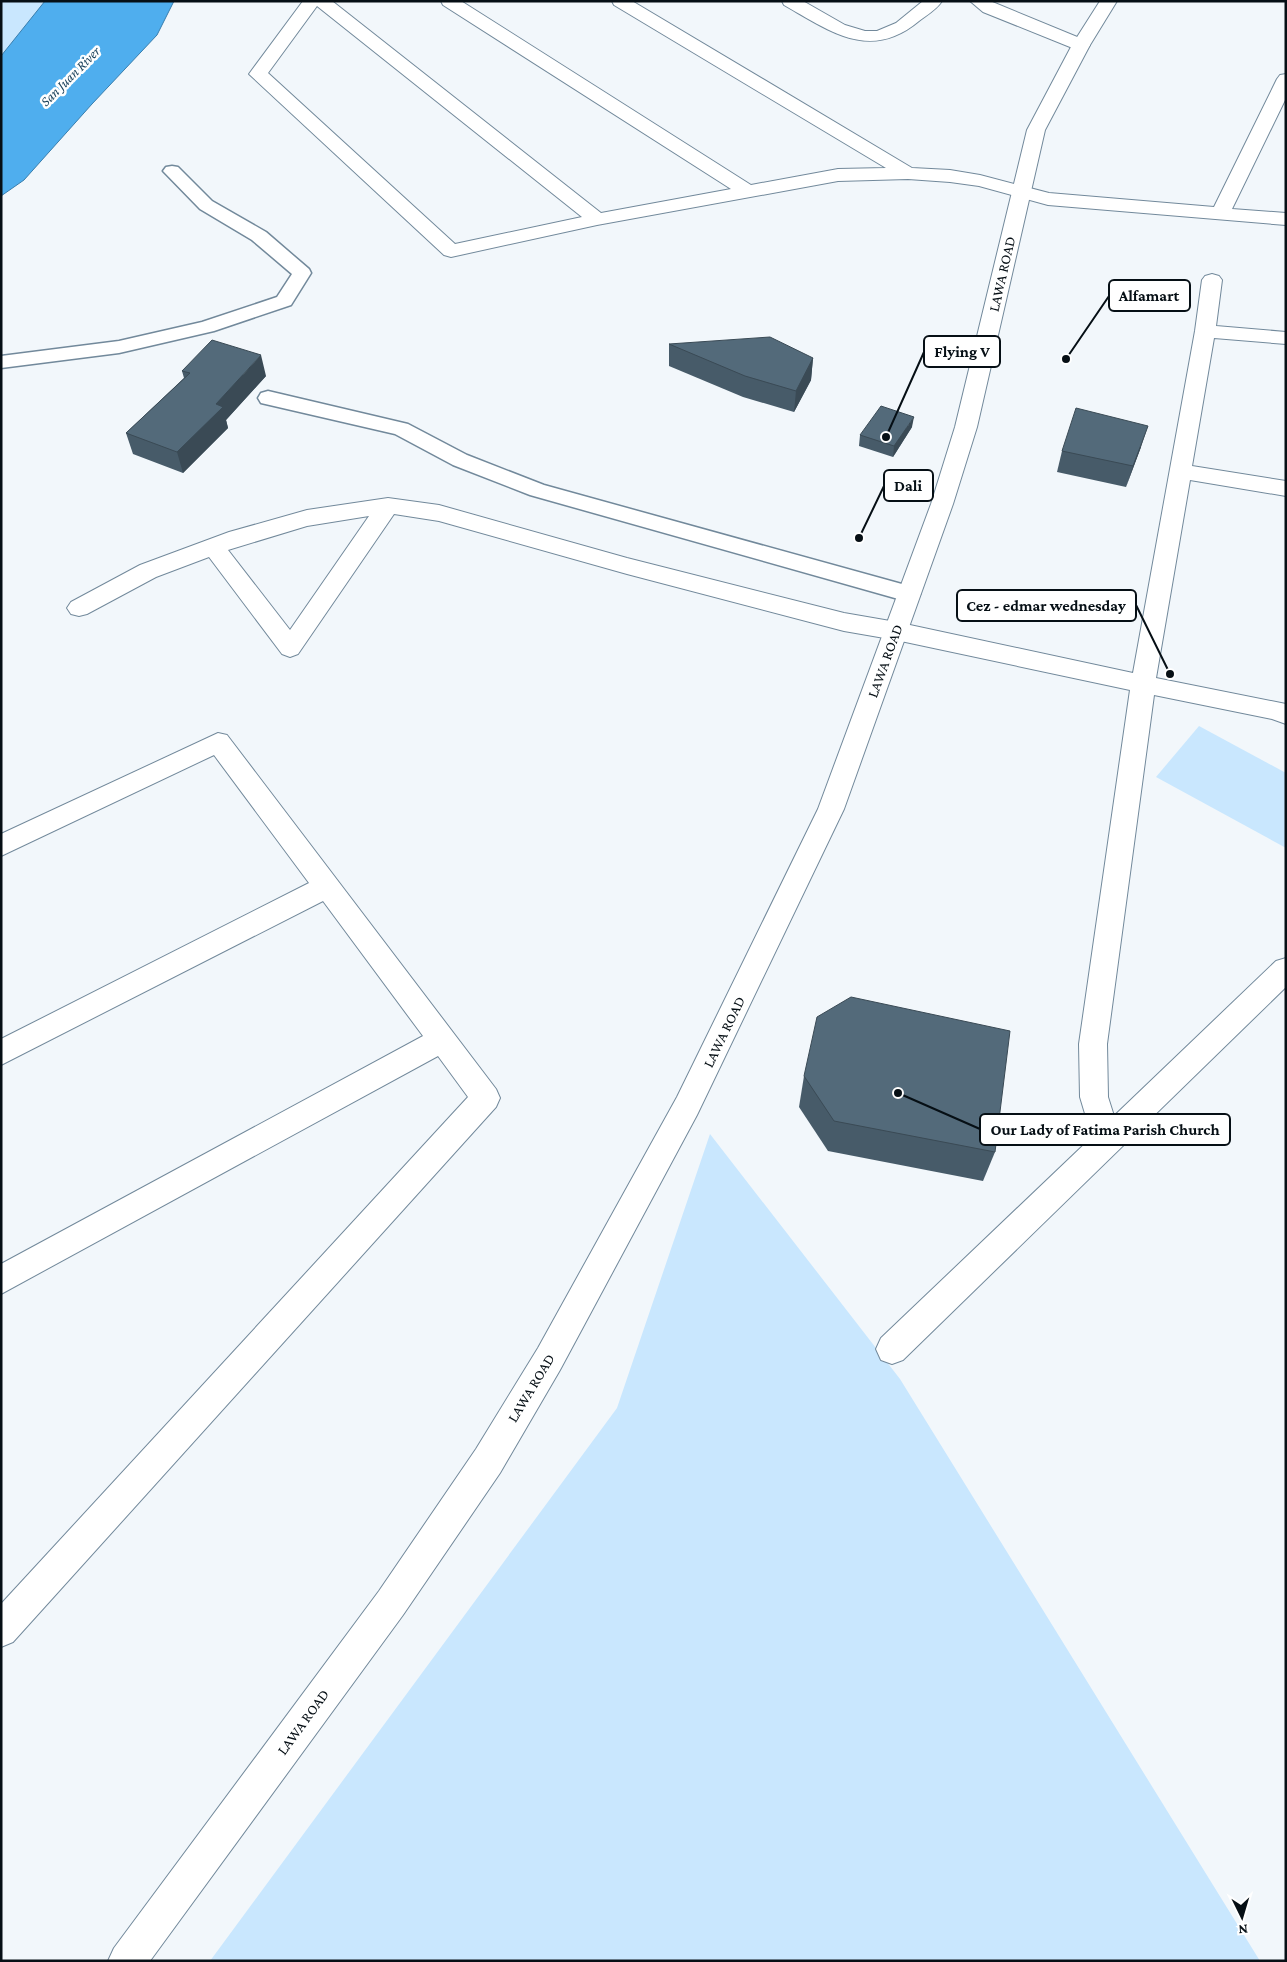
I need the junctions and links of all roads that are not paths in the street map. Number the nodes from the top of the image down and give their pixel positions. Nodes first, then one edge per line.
1 (312, 1) edge
2 (321, 1) edge
3 (449, 1) edge
4 (620, 1) edge
5 (790, 1) edge
6 (934, 1) edge
7 (978, 1) edge
8 (1105, 2) edge
9 (1081, 44) junction
10 (1286, 79) edge
11 (172, 170) dead end
12 (908, 173) junction
13 (746, 190) junction
14 (1021, 192) junction
15 (1220, 214) junction
16 (597, 219) junction
17 (1286, 219) edge
18 (1212, 280) dead end
19 (1205, 331) junction
20 (1286, 338) edge
21 (1, 362) edge
22 (268, 398) dead end
23 (1180, 471) junction
24 (1286, 489) edge
25 (388, 506) junction
26 (214, 548) junction
27 (909, 594) junction
28 (79, 608) dead end
29 (896, 631) junction
30 (1143, 684) junction
31 (1286, 715) edge
32 (1, 846) edge
33 (326, 887) junction
34 (1286, 969) edge
35 (442, 1040) junction
36 (1, 1052) edge
37 (1107, 1139) junction
38 (1, 1280) edge
39 (892, 1348) dead end
40 (1, 1630) edge
41 (127, 1961) edge

1 - 16 street
2 - 16 street
3 - 13 street
4 - 12 street
5 - 6 street
7 - 9 street
8 - 9 street, LAWA ROAD
9 - 14 street, LAWA ROAD
10 - 15 street
11 - 21 lane
12 - 13 street
12 - 14 street
13 - 16 street
14 - 15 street
14 - 27 street, LAWA ROAD
15 - 17 street
18 - 19 street
19 - 20 street
19 - 23 street
22 - 27 lane
23 - 24 street
23 - 30 street
25 - 26 street
25 - 26 street
25 - 29 street
26 - 28 street
27 - 29 street, LAWA ROAD
29 - 30 street
29 - 41 street, LAWA ROAD
30 - 31 street
30 - 37 street
32 - 33 street
33 - 35 street
33 - 36 street
34 - 37 street
35 - 38 street
35 - 40 street
37 - 39 street

